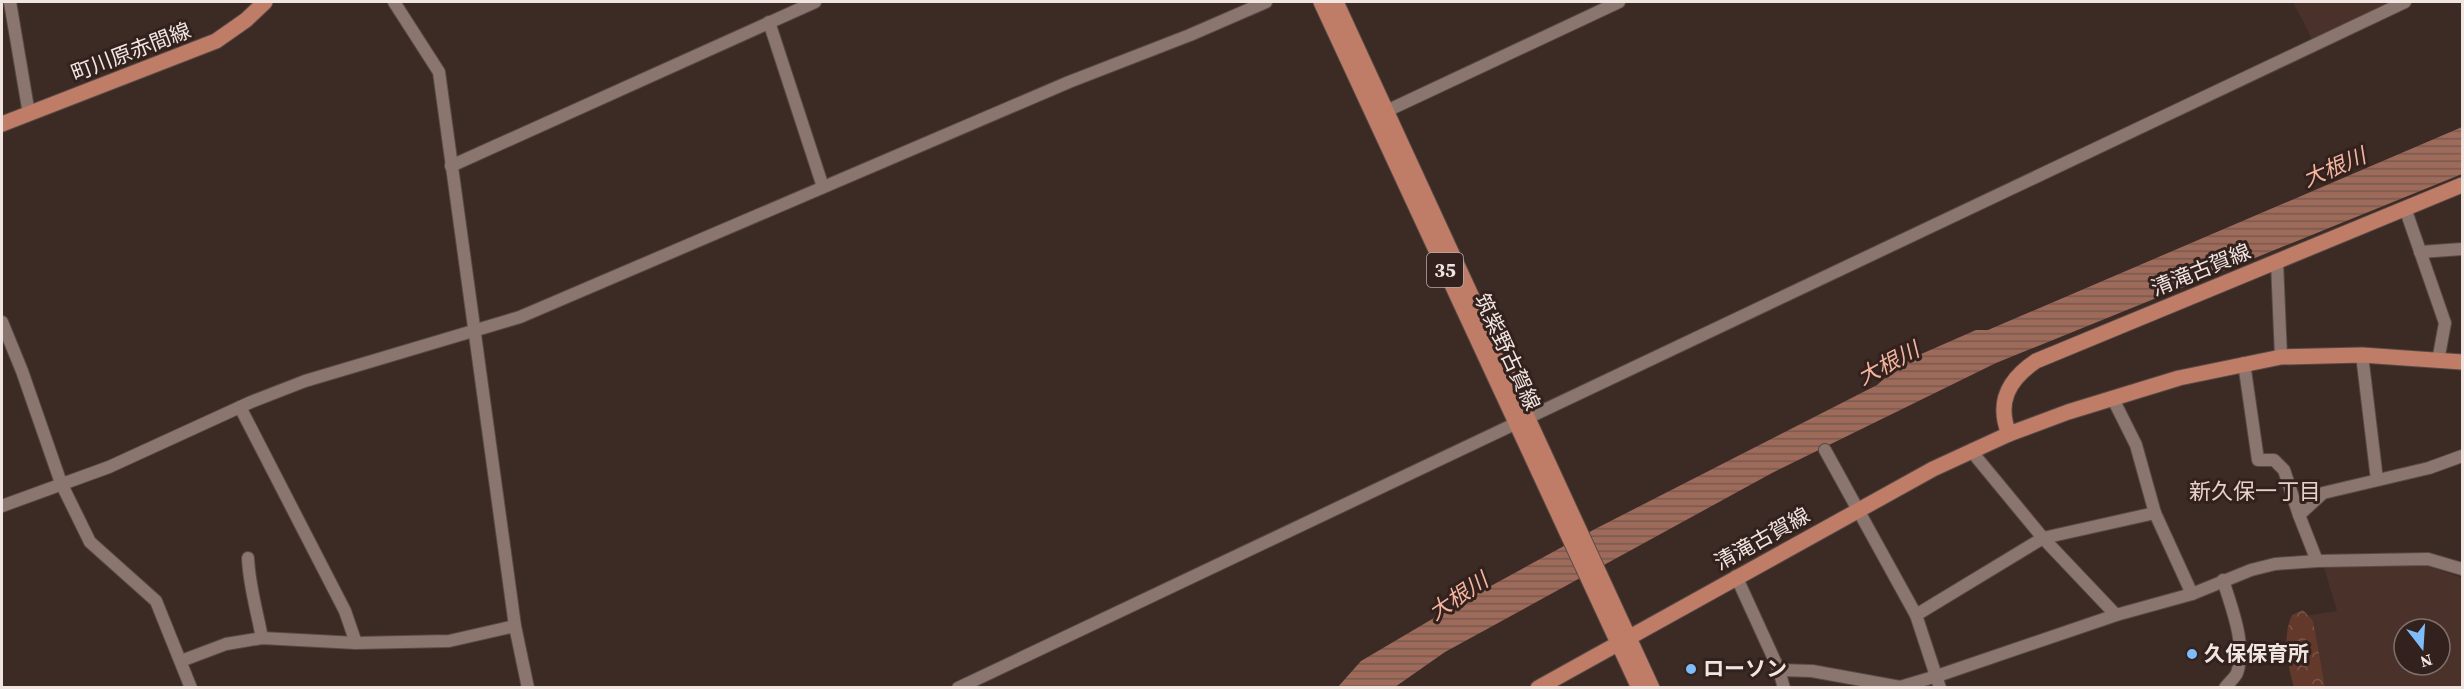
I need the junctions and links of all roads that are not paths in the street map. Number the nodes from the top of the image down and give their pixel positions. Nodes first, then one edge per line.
1 (10, 2) edge
2 (265, 2) edge
3 (394, 2) edge
4 (815, 2) edge
5 (1266, 2) edge
6 (1321, 2) edge
7 (1336, 2) edge
8 (1619, 2) edge
9 (2405, 2) edge
10 (769, 22) junction
11 (29, 114) junction
12 (1380, 114) junction
13 (2, 124) edge
14 (452, 166) junction
15 (2463, 185) edge
16 (823, 187) junction
17 (2405, 208) junction
18 (2463, 249) edge
19 (2420, 252) junction
20 (2277, 261) junction
21 (2, 322) edge
22 (474, 331) junction
23 (2362, 355) junction
24 (2281, 357) junction
25 (2438, 361) junction
26 (2463, 362) edge
27 (2244, 363) junction
28 (2112, 397) junction
29 (240, 407) junction
30 (1521, 418) junction
31 (2009, 434) junction
32 (1973, 449) junction
33 (1825, 450) dead end
34 (2463, 456) edge
35 (2377, 480) junction
36 (61, 483) junction
37 (2, 506) edge
38 (1858, 510) junction
39 (2155, 513) junction
40 (2299, 515) junction
41 (2043, 538) junction
42 (248, 558) dead end
43 (2317, 561) junction
44 (2463, 569) edge
45 (1736, 576) junction
46 (2223, 580) junction
47 (2192, 594) junction
48 (1916, 615) junction
49 (2116, 615) junction
50 (515, 626) junction
51 (262, 638) junction
52 (1623, 639) junction
53 (356, 643) junction
54 (181, 660) junction
55 (1779, 670) junction
56 (1939, 682) edge
57 (191, 687) edge
58 (528, 687) edge
59 (958, 687) edge
60 (1538, 687) edge
61 (1639, 687) edge
62 (1652, 687) edge
63 (1784, 687) edge
64 (2225, 687) edge

1 - 11 street
2 - 11 main road, 町川原赤間線
3 - 14 street
4 - 10 street
5 - 16 street
6 - 12 main road, 筑紫野古賀線 / 35
7 - 12 main road, 筑紫野古賀線 / 35
8 - 12 street
9 - 30 street
10 - 14 street
10 - 16 street
11 - 13 main road, 町川原赤間線
12 - 30 main road, 筑紫野古賀線 / 35
14 - 22 street
15 - 17 main road, 清滝古賀線
16 - 22 street
17 - 19 street
17 - 20 main road, 清滝古賀線
18 - 19 street
19 - 25 street
20 - 24 street
20 - 31 main road, 清滝古賀線
21 - 36 street
22 - 29 street
22 - 50 street
23 - 24 main road, 清滝古賀線
23 - 25 main road, 清滝古賀線
23 - 35 street
24 - 27 main road, 清滝古賀線
25 - 26 main road, 清滝古賀線
27 - 28 main road, 清滝古賀線
27 - 40 street
28 - 31 main road, 清滝古賀線
28 - 39 street
29 - 36 street
29 - 53 street
30 - 52 main road, 筑紫野古賀線 / 35
30 - 59 street
31 - 32 main road, 清滝古賀線
32 - 38 main road, 清滝古賀線
32 - 41 street
33 - 38 street
34 - 35 street
35 - 40 street
36 - 37 street
36 - 54 street
38 - 45 main road, 清滝古賀線
38 - 48 street
39 - 41 street
39 - 47 street
40 - 43 street
41 - 48 street
41 - 49 street
42 - 51 street
43 - 44 street
43 - 46 street
45 - 52 main road, 清滝古賀線
45 - 55 street
46 - 47 street
46 - 64 street
47 - 49 street
48 - 56 street
49 - 56 street
50 - 53 street
50 - 58 street
51 - 53 street
51 - 54 street
52 - 60 main road, 清滝古賀線
52 - 61 main road, 筑紫野古賀線 / 35
52 - 62 main road, 筑紫野古賀線 / 35
54 - 57 street
55 - 56 street
55 - 63 street

